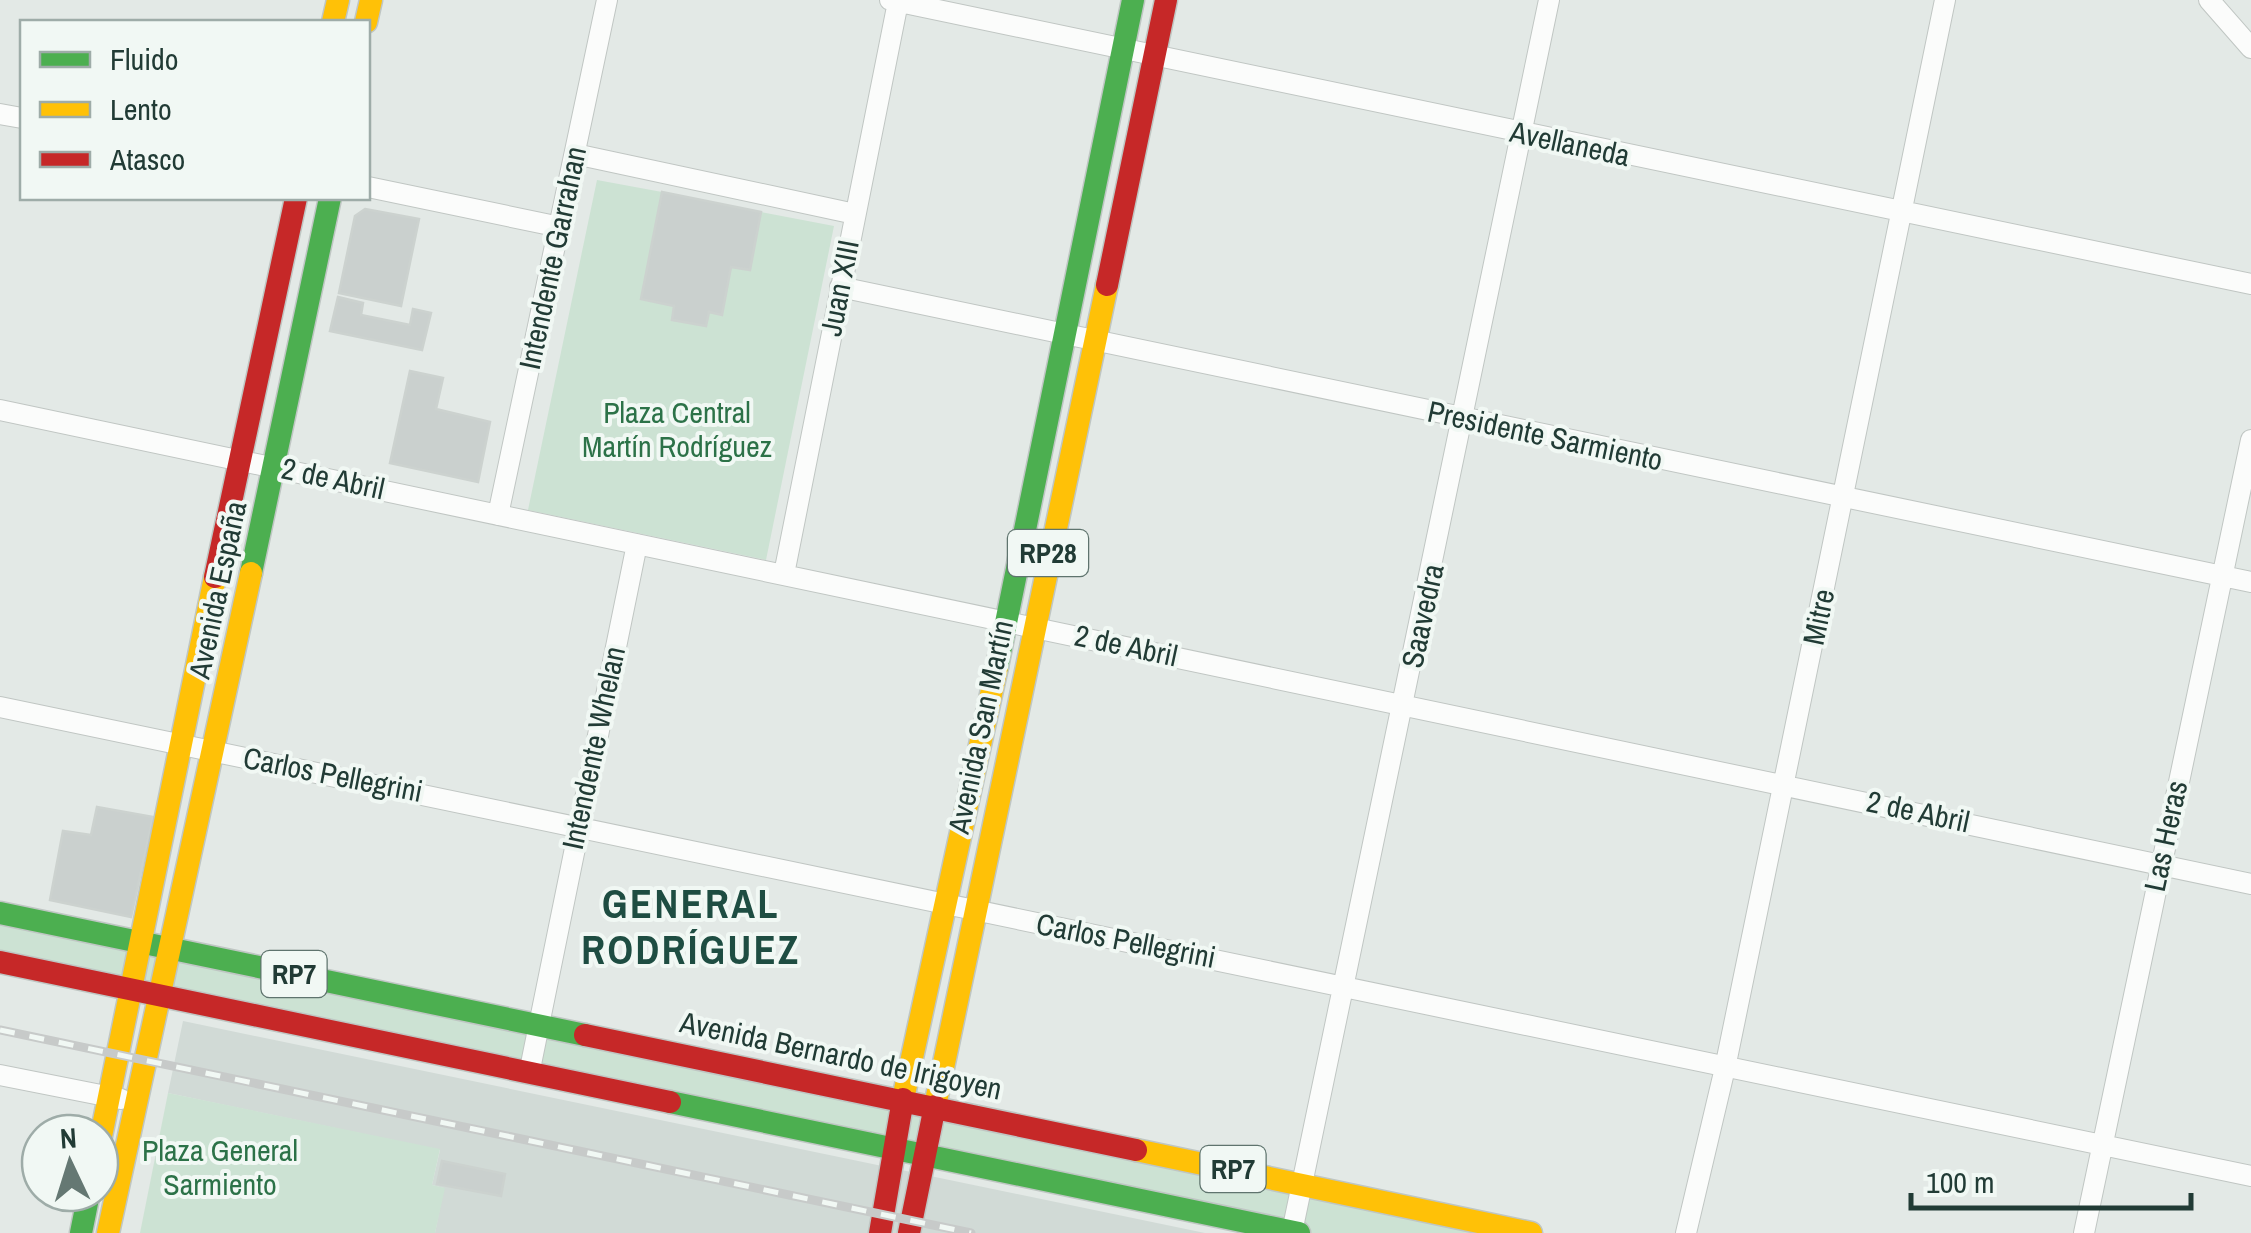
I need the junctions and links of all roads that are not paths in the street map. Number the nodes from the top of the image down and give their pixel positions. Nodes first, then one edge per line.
1 (607, 0) edge
2 (1133, 0) edge
3 (1166, 0) edge
4 (1549, 0) edge
5 (1946, 0) edge
6 (2209, 0) edge
7 (894, 1) edge
8 (2251, 48) edge
9 (1122, 49) junction
10 (1154, 57) junction
11 (1520, 133) junction
12 (575, 154) junction
13 (370, 187) edge
14 (296, 200) edge
15 (330, 200) edge
16 (1902, 213) junction
17 (855, 214) junction
18 (560, 226) junction
19 (2251, 284) edge
20 (840, 287) junction
21 (1066, 334) junction
22 (1094, 338) junction
23 (0, 410) edge
24 (1464, 420) junction
25 (2251, 440) edge
26 (242, 460) junction
27 (274, 466) junction
28 (1844, 498) junction
29 (498, 516) junction
30 (637, 544) junction
31 (784, 574) junction
32 (2221, 576) junction
33 (2251, 582) edge
34 (1006, 622) junction
35 (1032, 626) junction
36 (1404, 704) junction
37 (0, 707) edge
38 (182, 745) junction
39 (215, 751) junction
40 (1784, 783) junction
41 (577, 825) junction
42 (2159, 864) junction
43 (2251, 884) edge
44 (948, 905) junction
45 (973, 910) junction
46 (0, 913) edge
47 (138, 942) junction
48 (170, 948) junction
49 (0, 962) edge
50 (1343, 984) junction
51 (132, 989) junction
52 (158, 994) junction
53 (539, 1025) junction
54 (1725, 1068) junction
55 (530, 1069) junction
56 (0, 1075) edge
57 (109, 1097) junction
58 (903, 1099) junction
59 (134, 1102) junction
60 (935, 1106) junction
61 (106, 1113) edge
62 (898, 1146) junction
63 (2101, 1146) junction
64 (925, 1152) junction
65 (2251, 1176) edge
66 (1303, 1184) junction
67 (880, 1230) edge
68 (1296, 1232) edge
69 (108, 1233) edge
70 (909, 1233) edge
71 (1531, 1233) edge
72 (1686, 1233) edge
73 (2084, 1233) edge

1 - 12 street, Intendente Garrahan
2 - 9 main road, Avenida San Martín / RP28
3 - 10 main road, Avenida San Martín / RP28
4 - 11 street, Saavedra
5 - 16 street, Mitre
6 - 8 street
7 - 9 street, Avellaneda
7 - 17 street, Juan XIII
9 - 10 street, Avellaneda
9 - 21 main road, Avenida San Martín / RP28
10 - 11 street, Avellaneda
10 - 22 main road, Avenida San Martín / RP28
11 - 16 street, Avellaneda
11 - 24 street, Saavedra
12 - 17 street
12 - 18 street, Intendente Garrahan
13 - 18 street
14 - 26 main road, Avenida España
15 - 27 main road, Avenida España
16 - 19 street, Avellaneda
16 - 28 street, Mitre
17 - 20 street, Juan XIII
18 - 29 street, Intendente Garrahan
20 - 21 street, Presidente Sarmiento
20 - 31 street, Juan XIII
21 - 22 street, Presidente Sarmiento
21 - 34 main road, Avenida San Martín / RP28
22 - 24 street, Presidente Sarmiento
22 - 35 main road, Avenida San Martín / RP28
23 - 26 street, 2 de Abril
24 - 28 street, Presidente Sarmiento
24 - 36 street, Saavedra
25 - 32 street, Las Heras
26 - 27 street, 2 de Abril
26 - 38 main road, Avenida España
27 - 29 street, 2 de Abril
27 - 39 main road, Avenida España
28 - 32 street, Presidente Sarmiento
28 - 40 street, Mitre
29 - 30 street, 2 de Abril
30 - 31 street, 2 de Abril
30 - 41 street, Intendente Whelan
31 - 34 street, 2 de Abril
32 - 33 street, Presidente Sarmiento
32 - 42 street, Las Heras
34 - 35 street, 2 de Abril
34 - 44 main road, Avenida San Martín / RP28
35 - 36 street, 2 de Abril
35 - 45 main road, Avenida San Martín / RP28
36 - 40 street, 2 de Abril
36 - 50 street, Saavedra
37 - 38 street, Carlos Pellegrini
38 - 39 street, Carlos Pellegrini
38 - 47 main road, Avenida España
39 - 41 street, Carlos Pellegrini
39 - 48 main road, Avenida España
40 - 42 street, 2 de Abril
40 - 54 street, Mitre
41 - 44 street, Carlos Pellegrini
41 - 53 street, Intendente Whelan
42 - 43 street, 2 de Abril
42 - 63 street, Las Heras
44 - 45 street, Carlos Pellegrini
44 - 58 main road, Avenida San Martín / RP28
45 - 50 street, Carlos Pellegrini
45 - 60 main road, Avenida San Martín / RP28
46 - 47 main road, RP7
47 - 48 main road, Avenida Bernardo de Irigoyen / RP7
47 - 51 main road, Avenida España
48 - 52 main road, Avenida España
48 - 53 main road, Avenida Bernardo de Irigoyen / RP7
49 - 51 main road, RP7
50 - 54 street, Carlos Pellegrini
50 - 66 street, Saavedra
51 - 52 main road, RP7
51 - 57 main road, Avenida España
52 - 55 main road, RP7
52 - 59 main road, Avenida España
53 - 55 street, Intendente Whelan
53 - 58 main road, Avenida Bernardo de Irigoyen / RP7
54 - 63 street, Carlos Pellegrini
54 - 72 street, Mitre
55 - 62 main road, RP7
56 - 57 street
57 - 59 street
57 - 61 main road, Avenida España
58 - 60 main road, Avenida Bernardo de Irigoyen / RP7
58 - 62 main road, Avenida San Martín / RP28
59 - 69 main road, Avenida España
60 - 64 main road, Avenida San Martín / RP28
60 - 66 main road, Avenida Bernardo de Irigoyen / RP7
62 - 64 main road, RP7
62 - 67 main road, Avenida San Martín / RP28
63 - 65 street, Carlos Pellegrini
63 - 73 street, Las Heras
64 - 68 main road, RP7
64 - 70 main road, Avenida San Martín / RP28
66 - 68 street, Saavedra
66 - 71 main road, Avenida Bernardo de Irigoyen / RP7

